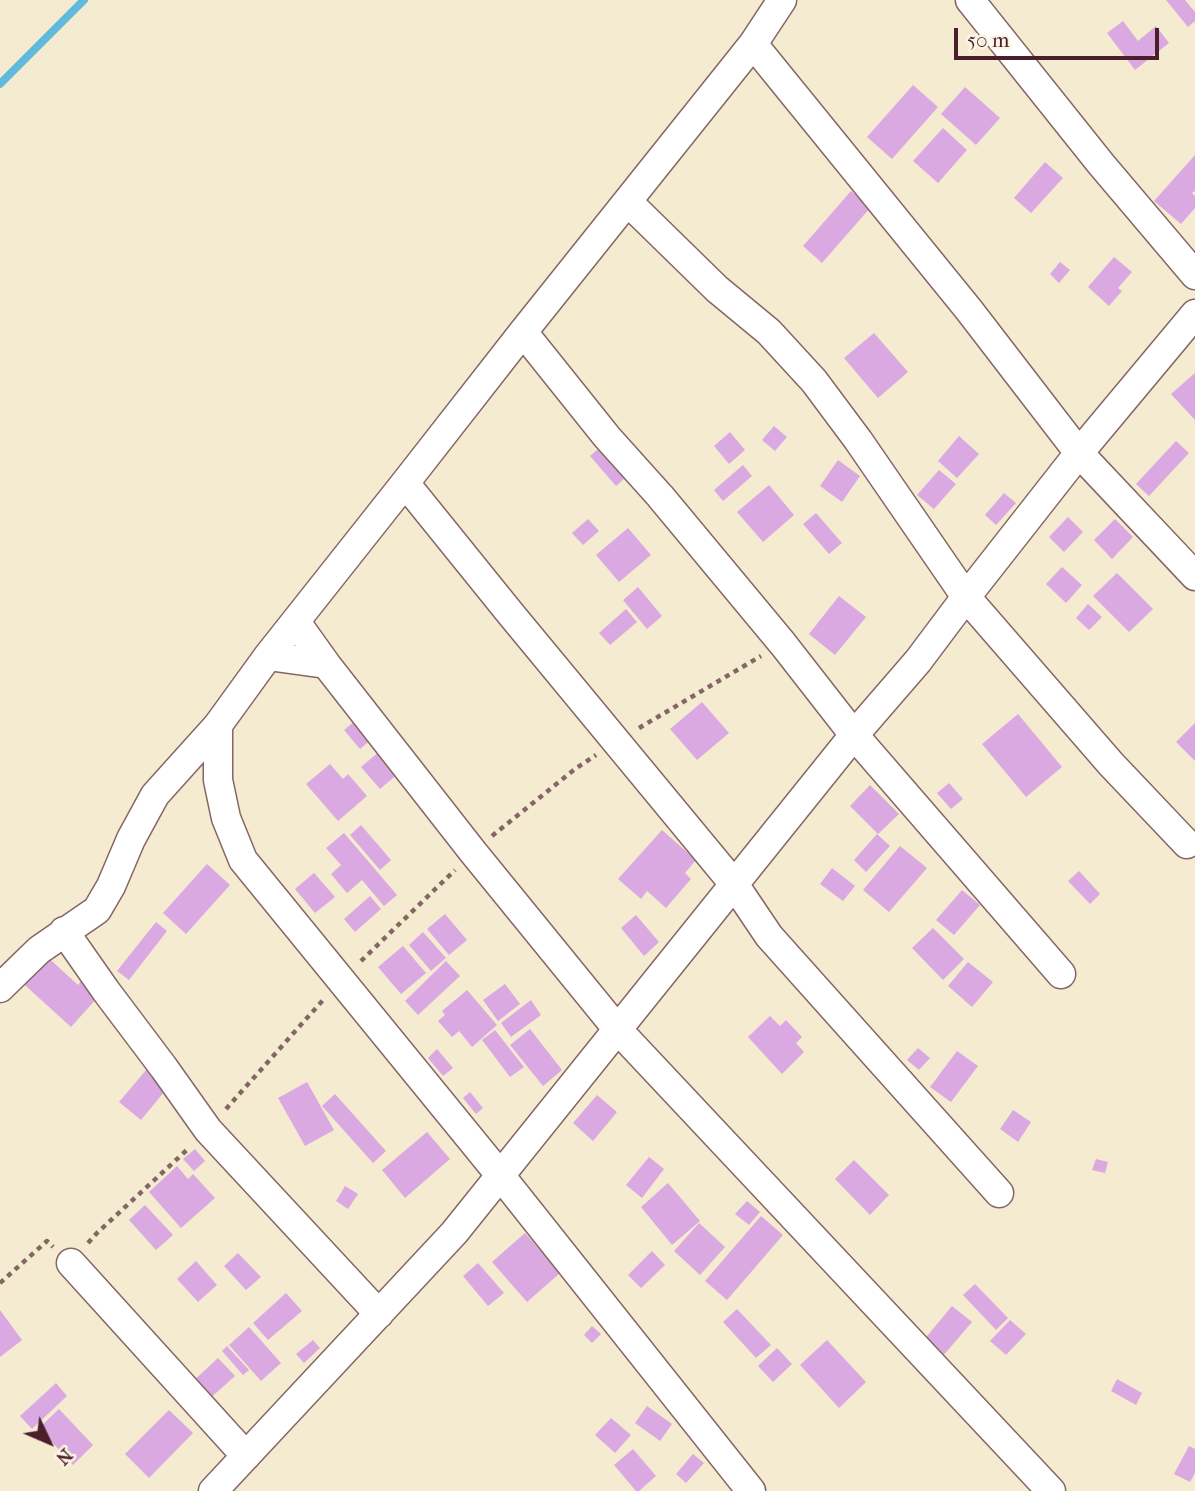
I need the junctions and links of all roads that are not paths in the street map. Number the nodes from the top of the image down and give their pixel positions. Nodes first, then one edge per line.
1 (782, 0) edge
2 (970, 0) edge
3 (753, 44) junction
4 (628, 202) junction
5 (1195, 275) edge
6 (1195, 314) edge
7 (523, 332) junction
8 (1079, 453) junction
9 (405, 483) junction
10 (1195, 576) edge
11 (966, 597) junction
12 (296, 622) junction
13 (268, 656) junction
14 (326, 664) junction
15 (218, 725) junction
16 (854, 736) junction
17 (1187, 844) dead end
18 (734, 884) junction
19 (64, 931) junction
20 (1061, 974) dead end
21 (0, 988) edge
22 (618, 1030) junction
23 (500, 1175) junction
24 (999, 1193) dead end
25 (71, 1263) road end
26 (379, 1314) junction
27 (246, 1456) junction
28 (213, 1491) edge
29 (751, 1491) edge
30 (1051, 1491) edge

1 - 3 street
2 - 5 street
3 - 4 street
3 - 8 street
4 - 7 street
4 - 11 street
6 - 8 street
7 - 9 street
7 - 16 street
8 - 10 street
8 - 11 street
9 - 12 street
9 - 18 street
11 - 16 street
11 - 17 street
12 - 13 street
12 - 14 street
13 - 14 street
13 - 15 street
14 - 22 street
15 - 19 street
15 - 23 street
16 - 18 street
16 - 20 street
18 - 22 street
18 - 24 street
19 - 21 street
19 - 26 street
22 - 23 street
22 - 30 street
23 - 26 street
23 - 29 street
25 - 27 street
26 - 27 street
27 - 28 street

